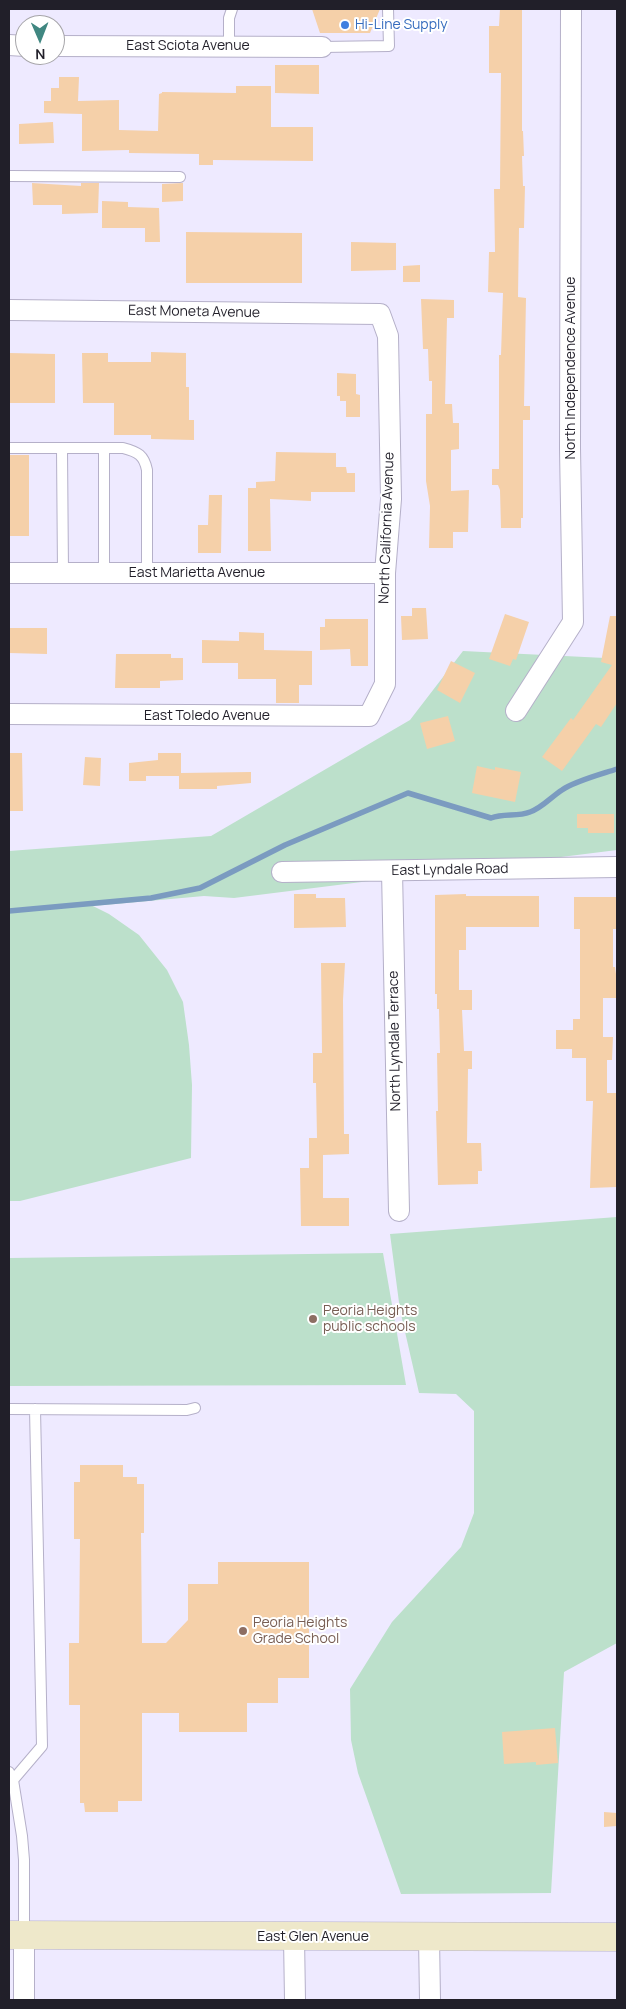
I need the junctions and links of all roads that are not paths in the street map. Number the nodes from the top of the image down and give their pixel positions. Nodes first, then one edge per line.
1 (232, 9) edge
2 (388, 9) edge
3 (571, 9) edge
4 (65, 46) edge
5 (229, 46) junction
6 (322, 47) joint
7 (9, 176) edge
8 (180, 177) dead end
9 (9, 310) edge
10 (380, 314) joint
11 (9, 448) edge
12 (104, 448) junction
13 (62, 449) junction
14 (9, 572) edge
15 (63, 573) junction
16 (104, 573) junction
17 (147, 573) junction
18 (385, 573) junction
19 (386, 684) joint
20 (516, 711) dead end
21 (9, 714) edge
22 (617, 867) edge
23 (392, 871) junction
24 (282, 872) dead end
25 (399, 1211) dead end
26 (195, 1408) dead end
27 (9, 1409) edge
28 (35, 1410) junction
29 (11, 1776) edge
30 (16, 1935) edge
31 (429, 1936) junction
32 (294, 1937) junction
33 (617, 1937) edge
34 (24, 2000) edge
35 (295, 2000) edge
36 (430, 2000) edge

1 - 5 lane
2 - 6 lane
3 - 20 street, North Independence Avenue
4 - 5 street, East Sciota Avenue
5 - 6 street, East Sciota Avenue
7 - 8 lane
9 - 10 street, East Moneta Avenue
10 - 18 street, North California Avenue
11 - 13 lane
12 - 13 lane
12 - 16 lane
12 - 17 lane
13 - 15 lane
14 - 15 street, East Marietta Avenue
15 - 16 street, East Marietta Avenue
16 - 17 street, East Marietta Avenue
17 - 18 street, East Marietta Avenue
18 - 19 street, North California Avenue
19 - 21 street, East Toledo Avenue
22 - 23 street, East Lyndale Road
23 - 24 street, East Lyndale Road
23 - 25 street, North Lyndale Terrace
26 - 28 lane
27 - 28 lane
28 - 29 lane
29 - 30 lane
30 - 32 street, East Glen Avenue
30 - 34 street
31 - 32 street, East Glen Avenue
31 - 33 street, East Glen Avenue
31 - 36 street
32 - 35 street

